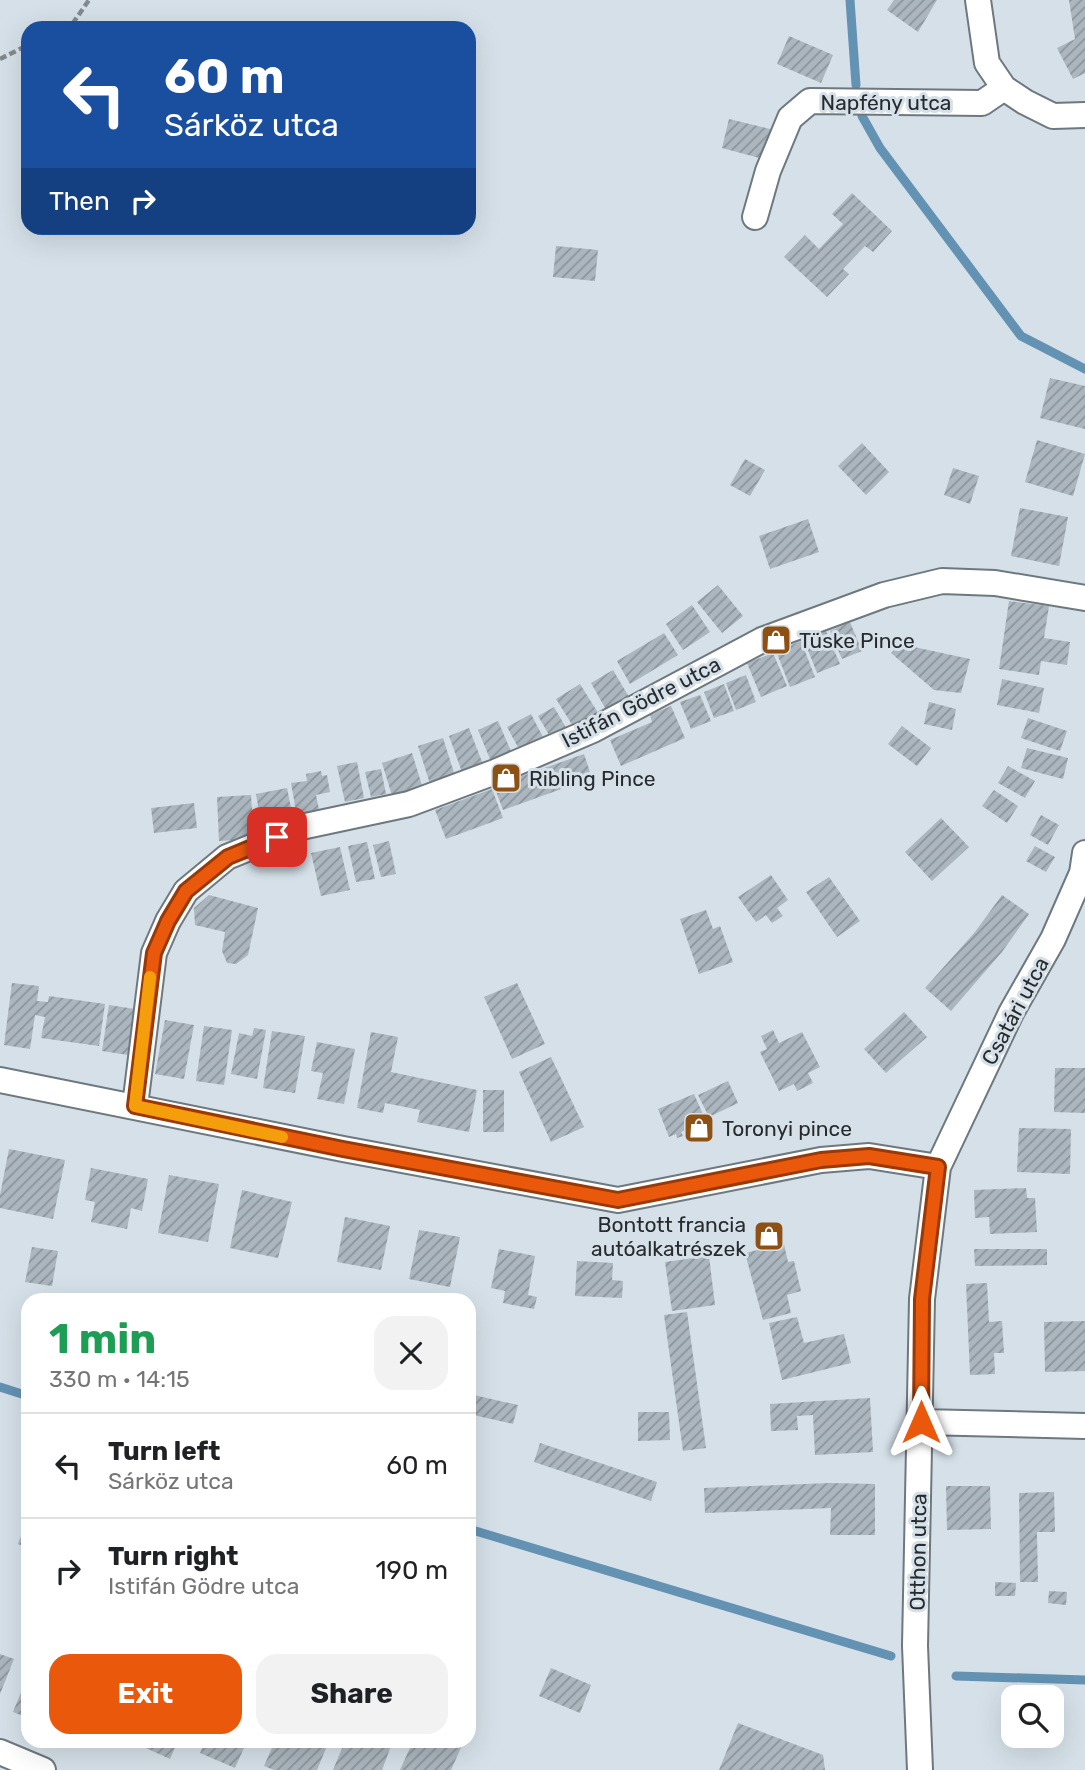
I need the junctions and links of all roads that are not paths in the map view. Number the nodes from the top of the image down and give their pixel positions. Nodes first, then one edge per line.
1 (978, 0) edge
2 (1004, 88) junction
3 (1085, 115) edge
4 (755, 217) dead end
5 (1085, 598) edge
6 (1085, 853) edge
7 (0, 1080) edge
8 (135, 1106) junction
9 (938, 1167) junction
10 (921, 1422) junction
11 (1085, 1426) edge
12 (0, 1752) edge
13 (43, 1770) edge
14 (919, 1770) edge

1 - 2 street
2 - 3 street
2 - 4 street, Napfény utca
5 - 8 street, Istifán Gödre utca
6 - 9 street, Csatári utca
7 - 8 street
8 - 9 street
9 - 10 street, Otthon utca
10 - 11 street
10 - 14 street, Otthon utca
12 - 13 street

